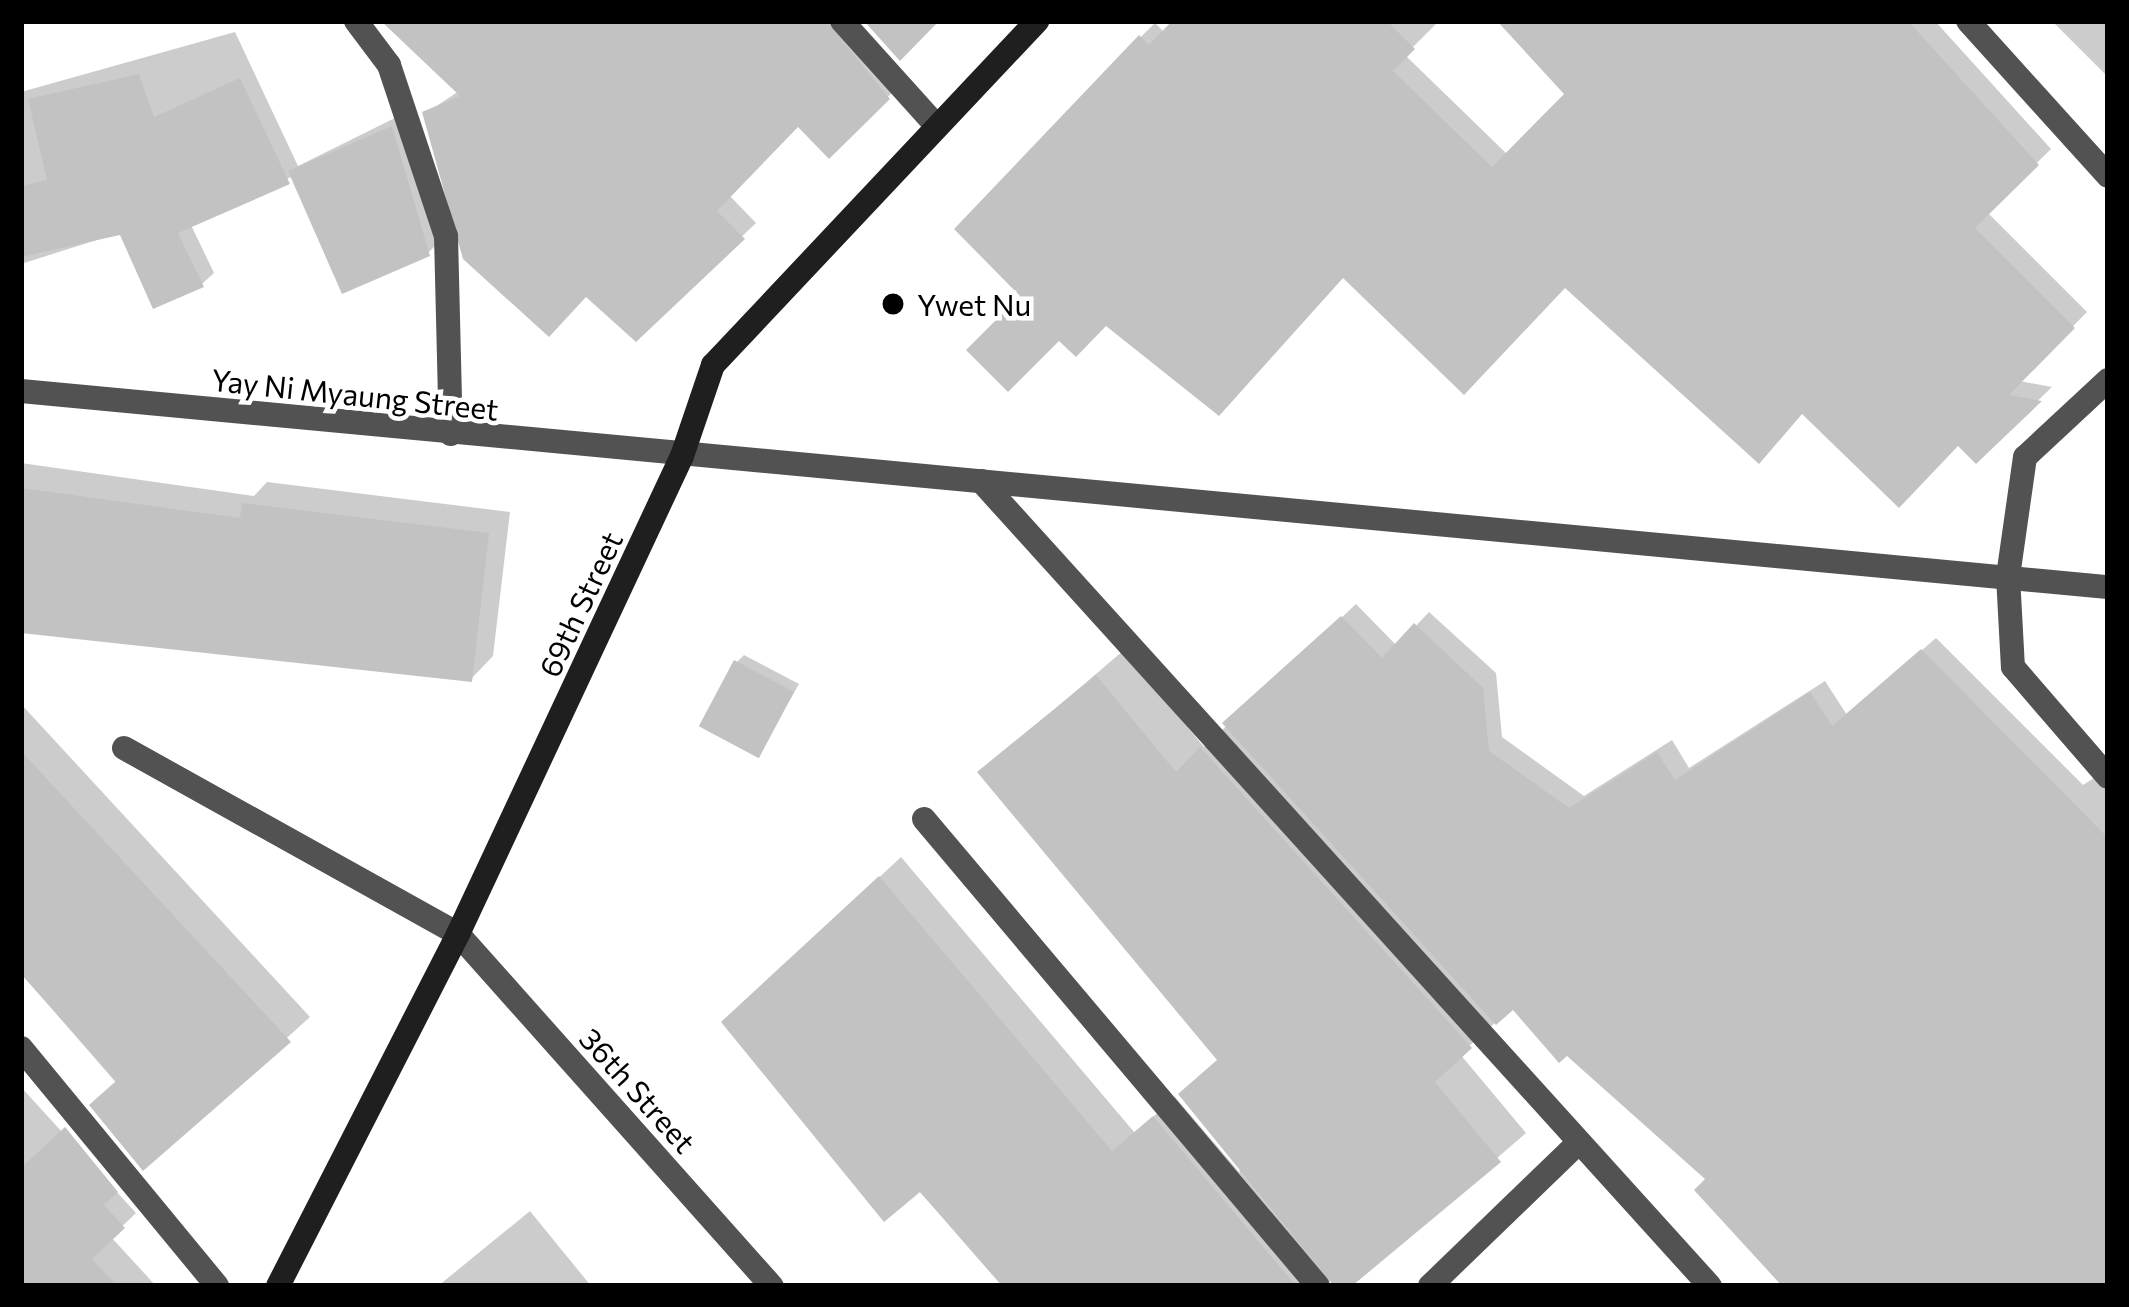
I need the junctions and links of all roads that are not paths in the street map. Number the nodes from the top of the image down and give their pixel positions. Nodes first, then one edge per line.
1 (356, 21) edge
2 (842, 21) edge
3 (1037, 21) edge
4 (1968, 21) edge
5 (932, 121) junction
6 (2108, 176) edge
7 (2108, 380) edge
8 (21, 391) edge
9 (451, 434) junction
10 (682, 457) junction
11 (981, 482) junction
12 (2008, 576) junction
13 (2108, 587) edge
14 (124, 748) dead end
15 (2108, 777) edge
16 (924, 819) dead end
17 (458, 934) junction
18 (21, 1048) edge
19 (1578, 1143) junction
20 (217, 1286) edge
21 (278, 1286) edge
22 (772, 1286) edge
23 (1318, 1286) edge
24 (1430, 1286) edge
25 (1711, 1286) edge

1 - 9 street
2 - 5 street
3 - 5 main road, 69th Street
4 - 6 street
5 - 10 main road, 69th Street
7 - 12 street
8 - 9 street, Yay Ni Myaung Street
9 - 10 street, Yay Ni Myaung Street
10 - 11 street, Yay Ni Myaung Street
10 - 17 main road, 69th Street
11 - 12 street, Yay Ni Myaung Street
11 - 19 street
12 - 13 street, Yay Ni Myaung Street
12 - 15 street
14 - 17 street, 36th Street
16 - 23 street
17 - 21 main road, 69th Street
17 - 22 street, 36th Street
18 - 20 street
19 - 24 street
19 - 25 street

